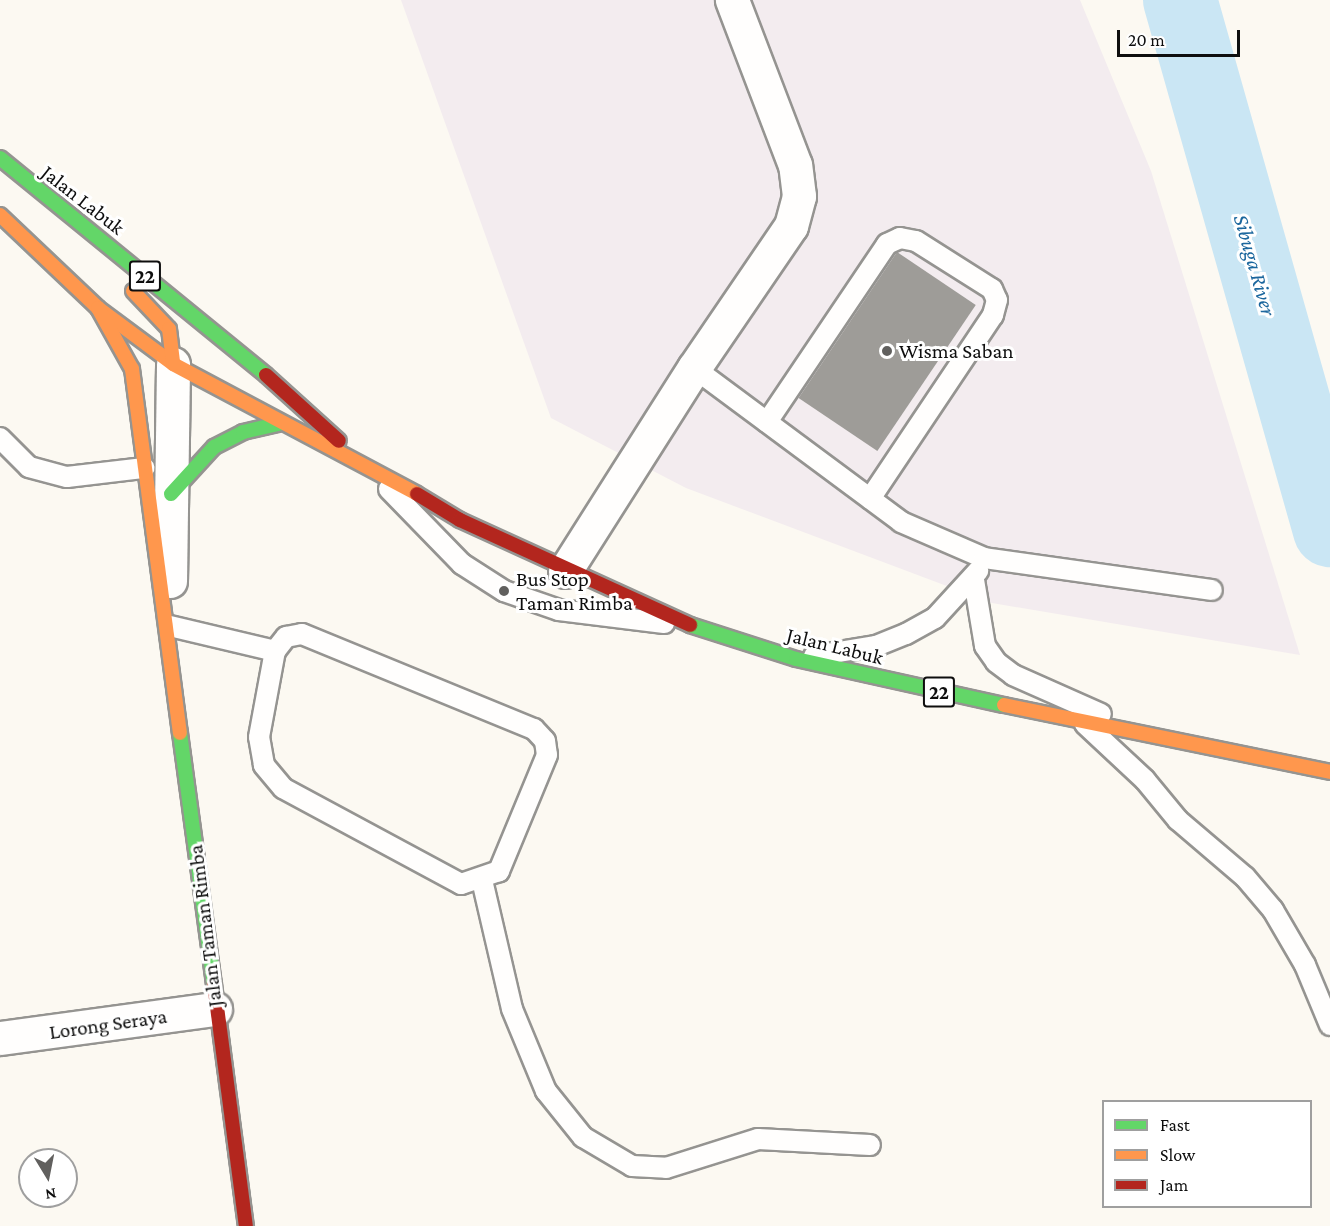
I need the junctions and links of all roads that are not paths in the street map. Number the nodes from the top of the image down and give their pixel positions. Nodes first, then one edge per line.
1 (732, 0) edge
2 (0, 158) edge
3 (34, 190) junction
4 (0, 215) edge
5 (58, 226) dead end
6 (121, 280) dead end
7 (98, 308) junction
8 (173, 364) junction
9 (693, 368) junction
10 (767, 422) junction
11 (278, 424) junction
12 (0, 438) edge
13 (363, 462) junction
14 (144, 468) junction
15 (171, 494) junction
16 (870, 499) junction
17 (984, 558) junction
18 (565, 571) junction
19 (975, 580) junction
20 (1212, 590) dead end
21 (170, 626) junction
22 (693, 626) junction
23 (274, 651) junction
24 (796, 659) junction
25 (1083, 723) junction
26 (1153, 736) junction
27 (1328, 771) edge
28 (482, 880) junction
29 (215, 1010) junction
30 (1330, 1025) edge
31 (0, 1038) edge
32 (870, 1145) dead end
33 (246, 1226) edge

1 - 9 street
2 - 3 main road, Jalan Labuk / 22
3 - 5 main road
3 - 13 main road, Jalan Labuk / 22
4 - 7 main road
6 - 8 main road
7 - 8 main road
7 - 14 main road, Jalan Taman Rimba
8 - 11 main road
8 - 15 street, Jalan Taman Rimba
9 - 10 lane
9 - 18 street
10 - 16 lane
10 - 16 lane
11 - 13 main road
11 - 15 main road
12 - 14 lane
13 - 18 main road, Jalan Labuk / 22
13 - 22 lane
14 - 21 main road, Jalan Taman Rimba
15 - 21 street, Jalan Taman Rimba
16 - 17 lane
17 - 19 lane
17 - 20 lane
18 - 22 main road, Jalan Labuk / 22
19 - 24 lane
19 - 26 lane
21 - 23 lane
21 - 29 main road, Jalan Taman Rimba
22 - 24 main road, Jalan Labuk / 22
23 - 28 lane
23 - 28 lane
24 - 25 main road, Jalan Labuk / 22
25 - 26 main road, Jalan Labuk / 22
25 - 30 lane
26 - 27 main road, Jalan Labuk / 22
28 - 32 lane
29 - 31 street, Lorong Seraya
29 - 33 main road, Jalan Taman Rimba

